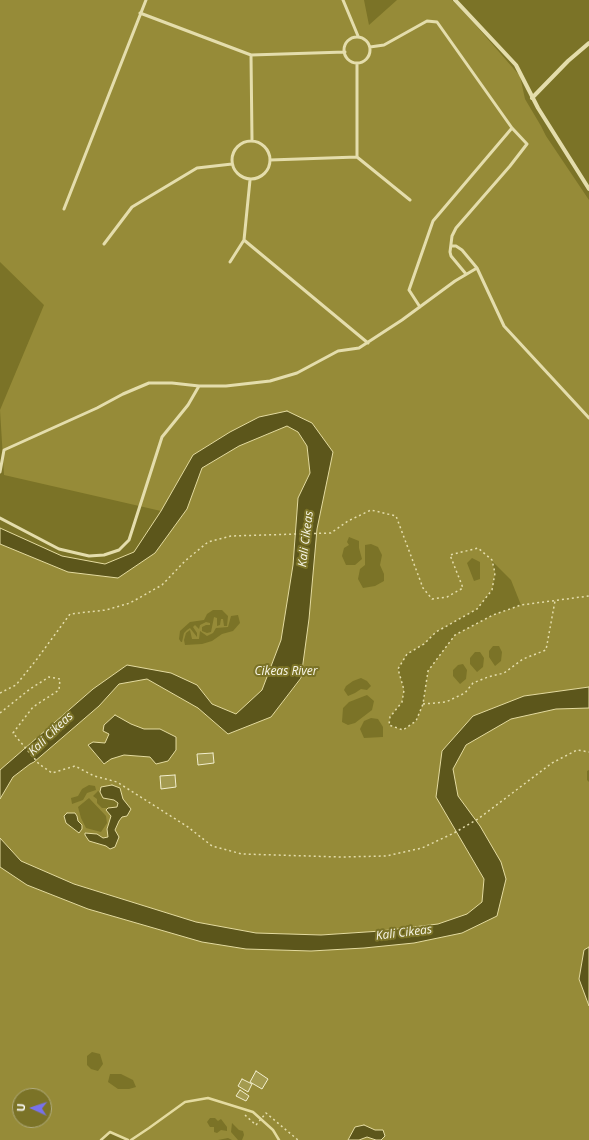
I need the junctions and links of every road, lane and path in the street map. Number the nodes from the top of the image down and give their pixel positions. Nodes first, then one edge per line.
1 (146, 0) edge
2 (343, 0) edge
3 (455, 0) edge
4 (140, 13) junction
5 (358, 36) junction
6 (589, 43) edge
7 (370, 46) junction
8 (345, 52) junction
9 (251, 55) junction
10 (357, 62) junction
11 (532, 98) junction
12 (512, 128) junction
13 (252, 140) junction
14 (357, 157) junction
15 (270, 160) junction
16 (232, 164) junction
17 (250, 180) junction
18 (589, 189) edge
19 (410, 200) dead end
20 (64, 209) dead end
21 (244, 240) junction
22 (104, 244) dead end
23 (451, 246) junction
24 (230, 262) dead end
25 (477, 268) junction
26 (466, 274) junction
27 (420, 307) junction
28 (368, 343) junction
29 (200, 386) junction
30 (589, 418) edge
31 (0, 472) edge
32 (0, 518) edge
33 (589, 596) edge
34 (554, 601) junction
35 (0, 693) edge
36 (423, 704) junction
37 (0, 713) edge
38 (589, 752) edge
39 (245, 1115) dead end
40 (298, 1140) edge

1 - 4 lane
2 - 5 lane
3 - 11 street
4 - 9 lane
4 - 20 lane
5 - 7 lane
5 - 8 lane
6 - 11 street
7 - 10 lane
7 - 12 lane
8 - 9 lane
8 - 10 lane
9 - 13 lane
10 - 14 lane
11 - 18 street
12 - 23 lane
12 - 27 lane
13 - 15 lane
13 - 16 lane
14 - 15 lane
14 - 19 lane
15 - 17 lane
16 - 17 lane
16 - 22 lane
17 - 21 lane
21 - 24 lane
21 - 28 lane
23 - 25 lane
23 - 26 lane
25 - 26 lane
25 - 30 lane
26 - 27 lane
27 - 28 lane
28 - 29 lane
29 - 31 lane
29 - 32 lane
33 - 34 path
34 - 36 path
34 - 36 path
35 - 36 path
37 - 38 path
39 - 40 path

